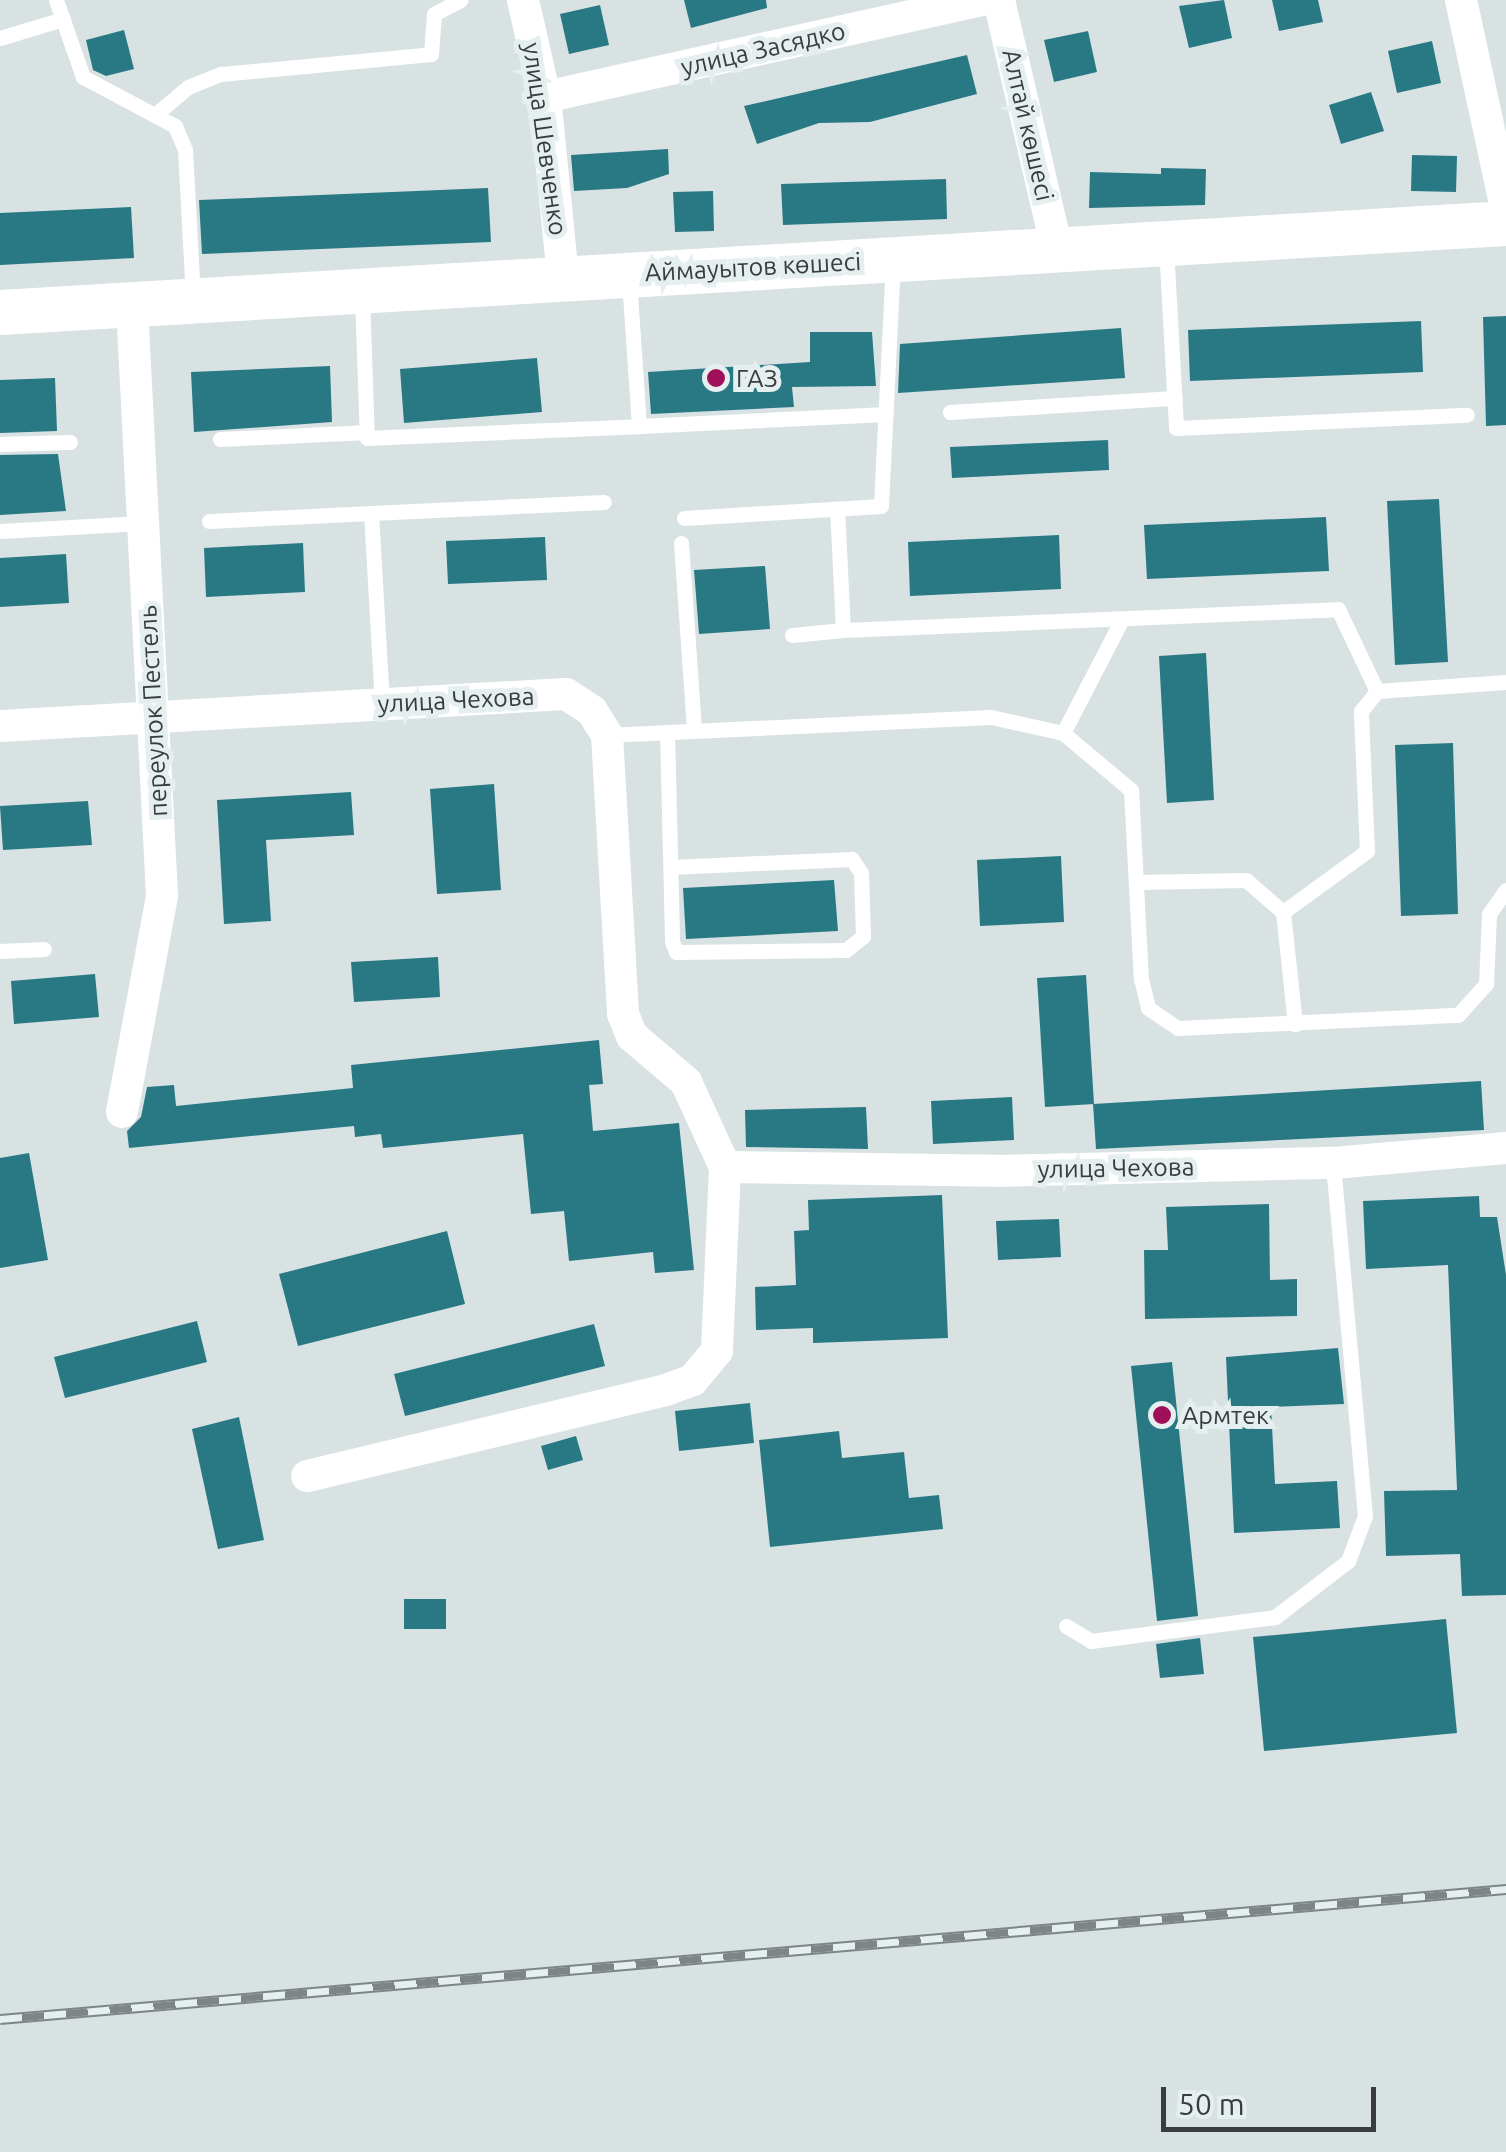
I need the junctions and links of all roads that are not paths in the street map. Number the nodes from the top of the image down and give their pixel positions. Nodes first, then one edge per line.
1 (56, 0) edge
2 (460, 0) edge
3 (523, 0) edge
4 (981, 0) edge
5 (999, 0) edge
6 (1461, 0) edge
7 (62, 19) junction
8 (0, 38) edge
9 (545, 98) junction
10 (156, 114) junction
11 (1506, 210) edge
12 (1506, 224) edge
13 (1166, 243) junction
14 (1057, 250) junction
15 (893, 259) junction
16 (629, 274) junction
17 (564, 278) junction
18 (362, 291) junction
19 (193, 302) junction
20 (132, 305) junction
21 (0, 312) edge
22 (1175, 398) junction
23 (950, 412) dead end
24 (886, 414) junction
25 (1468, 415) dead end
26 (638, 426) junction
27 (366, 432) junction
28 (220, 439) dead end
29 (70, 442) dead end
30 (0, 444) edge
31 (604, 502) dead end
32 (837, 509) junction
33 (371, 513) junction
34 (684, 518) dead end
35 (209, 521) dead end
36 (142, 523) junction
37 (0, 530) edge
38 (682, 543) dead end
39 (1122, 619) junction
40 (843, 630) junction
41 (792, 634) dead end
42 (1506, 682) edge
43 (1377, 691) junction
44 (382, 704) junction
45 (154, 716) junction
46 (0, 726) edge
47 (694, 731) junction
48 (666, 732) junction
49 (1062, 733) junction
50 (607, 735) junction
51 (671, 866) junction
52 (1137, 882) junction
53 (1506, 890) edge
54 (1283, 912) junction
55 (44, 950) dead end
56 (0, 951) edge
57 (1295, 1024) junction
58 (122, 1112) dead end
59 (1506, 1148) edge
60 (1333, 1163) junction
61 (725, 1166) junction
62 (307, 1476) dead end
63 (1066, 1626) dead end

1 - 7 lane
2 - 10 lane
3 - 9 street, улица Шевченко
4 - 9 street, улица Засядко
5 - 14 street, Алтай көшесі
6 - 11 street
7 - 8 lane
7 - 10 lane
9 - 17 street, улица Шевченко
10 - 19 lane
12 - 13 street, Аймауытов көшесі
13 - 14 street, Аймауытов көшесі
13 - 22 lane
14 - 15 street, Аймауытов көшесі
15 - 16 street, Аймауытов көшесі
15 - 24 lane
16 - 17 street, Аймауытов көшесі
16 - 26 lane
17 - 18 street, Аймауытов көшесі
18 - 19 street, Аймауытов көшесі
18 - 27 lane
19 - 20 street, Аймауытов көшесі
20 - 21 street, Аймауытов көшесі
20 - 36 street, переулок Пестель
22 - 23 lane
22 - 25 lane
24 - 26 lane
24 - 32 lane
26 - 27 lane
27 - 28 lane
29 - 30 lane
31 - 33 lane
32 - 34 lane
32 - 40 lane
33 - 35 lane
33 - 44 lane
36 - 37 lane
36 - 45 street, переулок Пестель
38 - 47 lane
39 - 40 lane
39 - 43 lane
39 - 49 lane
40 - 41 lane
42 - 43 lane
43 - 54 lane
44 - 45 street, улица Чехова
44 - 50 street, улица Чехова
45 - 46 street, улица Чехова
45 - 58 street, переулок Пестель
47 - 48 lane
47 - 49 lane
48 - 50 lane
48 - 51 lane
49 - 52 lane
50 - 61 street
51 - 51 lane
52 - 54 lane
52 - 57 lane
53 - 57 lane
54 - 57 lane
55 - 56 lane
59 - 60 street, улица Чехова
60 - 61 street, улица Чехова
60 - 63 lane
61 - 62 street

